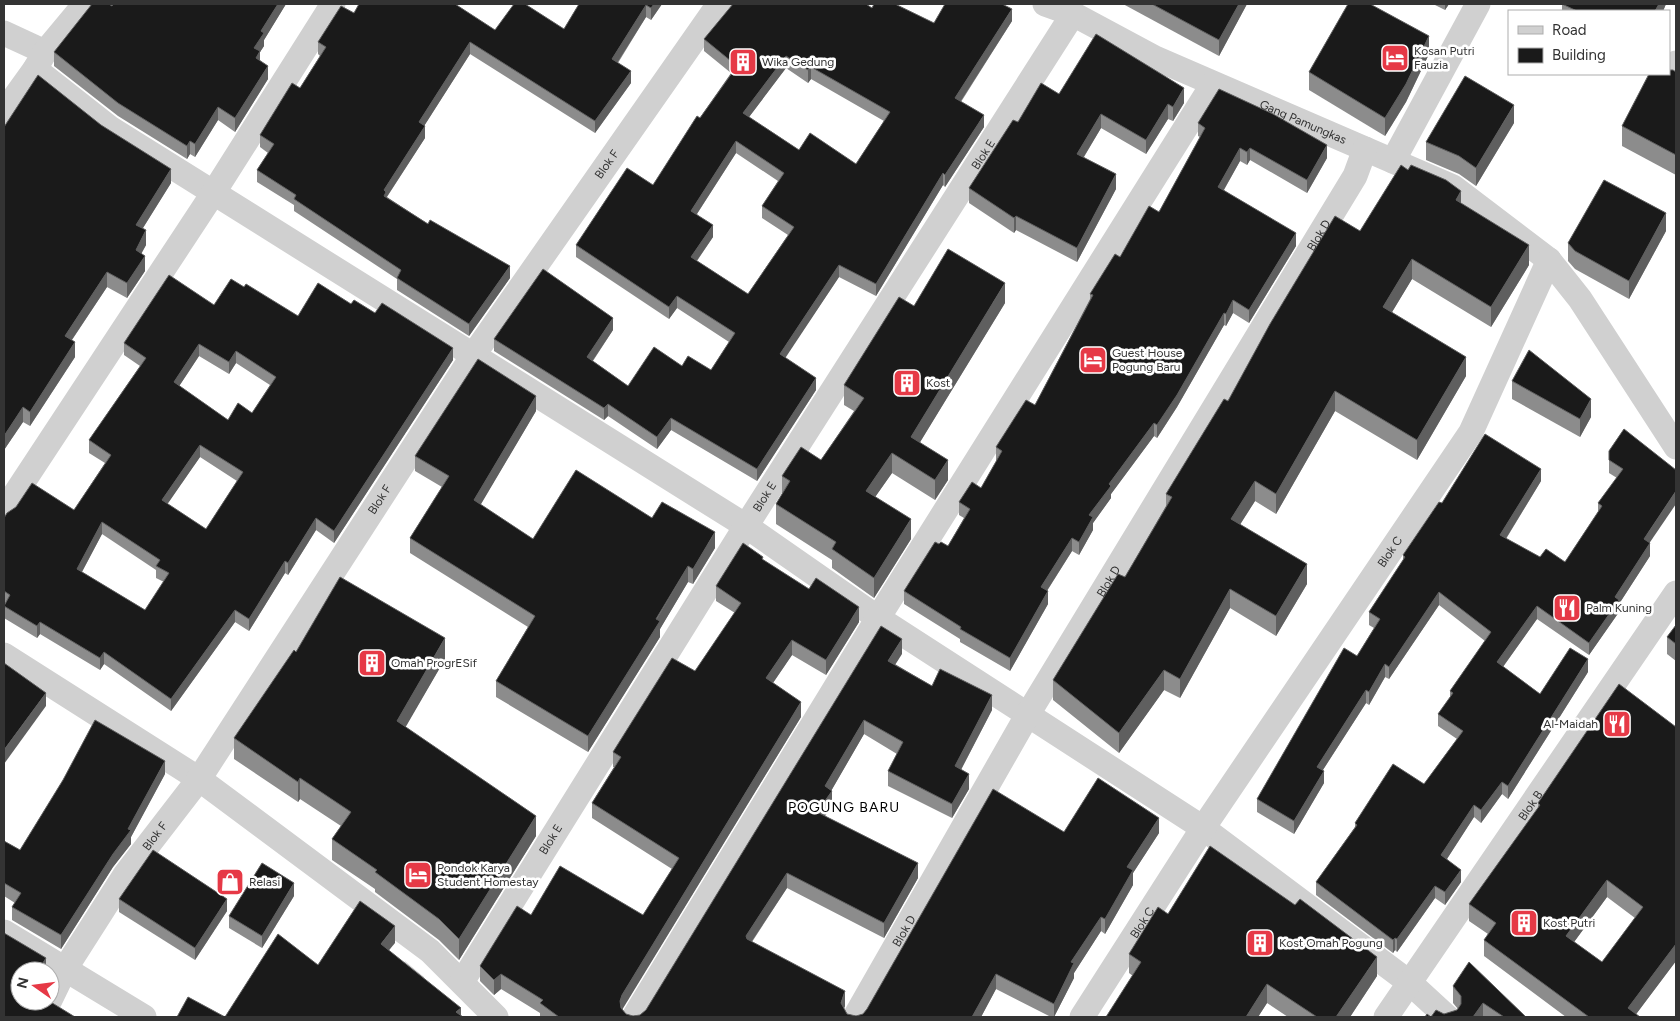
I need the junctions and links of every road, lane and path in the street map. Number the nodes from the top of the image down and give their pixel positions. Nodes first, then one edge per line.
1 (85, 4) edge
2 (333, 4) edge
3 (719, 4) edge
4 (1045, 4) edge
5 (1478, 4) edge
6 (1073, 14) junction
7 (4, 33) edge
8 (40, 61) junction
9 (1213, 84) junction
10 (4, 112) edge
11 (1365, 149) junction
12 (1393, 160) junction
13 (214, 192) junction
14 (1549, 260) junction
15 (472, 356) junction
16 (1676, 448) edge
17 (4, 510) edge
18 (746, 526) junction
19 (1676, 593) edge
20 (878, 618) junction
21 (4, 655) edge
22 (1028, 714) junction
23 (199, 779) junction
24 (1203, 828) junction
25 (4, 932) edge
26 (65, 969) junction
27 (60, 980) edge
28 (462, 982) junction
29 (1410, 982) junction
30 (144, 1017) edge
31 (496, 1017) edge
32 (634, 1017) edge
33 (855, 1017) edge
34 (1082, 1017) edge
35 (1386, 1017) edge
36 (1447, 1017) edge

1 - 8 street
2 - 13 street
3 - 15 street, Blok F
4 - 6 street, Gang Pamungkas
5 - 12 street
6 - 9 street, Gang Pamungkas
6 - 18 street, Blok E
7 - 8 street
8 - 10 street
8 - 13 street
9 - 11 street, Gang Pamungkas
9 - 20 street
11 - 12 street, Gang Pamungkas
11 - 22 street, Blok D
12 - 14 street, Gang Pamungkas
13 - 15 street
13 - 17 street
14 - 16 street, Gang Pamungkas
14 - 24 street, Blok C
15 - 18 street
15 - 23 street, Blok F
18 - 20 street
18 - 28 street, Blok E
19 - 29 street, Blok B
20 - 22 street
20 - 32 street
21 - 23 street
22 - 24 street
22 - 33 street, Blok D
23 - 26 street, Blok F
23 - 28 street
24 - 29 street
24 - 34 street, Blok C
25 - 26 street
26 - 27 street, Blok F
26 - 30 street
28 - 31 street
29 - 35 street, Blok B
29 - 36 street

